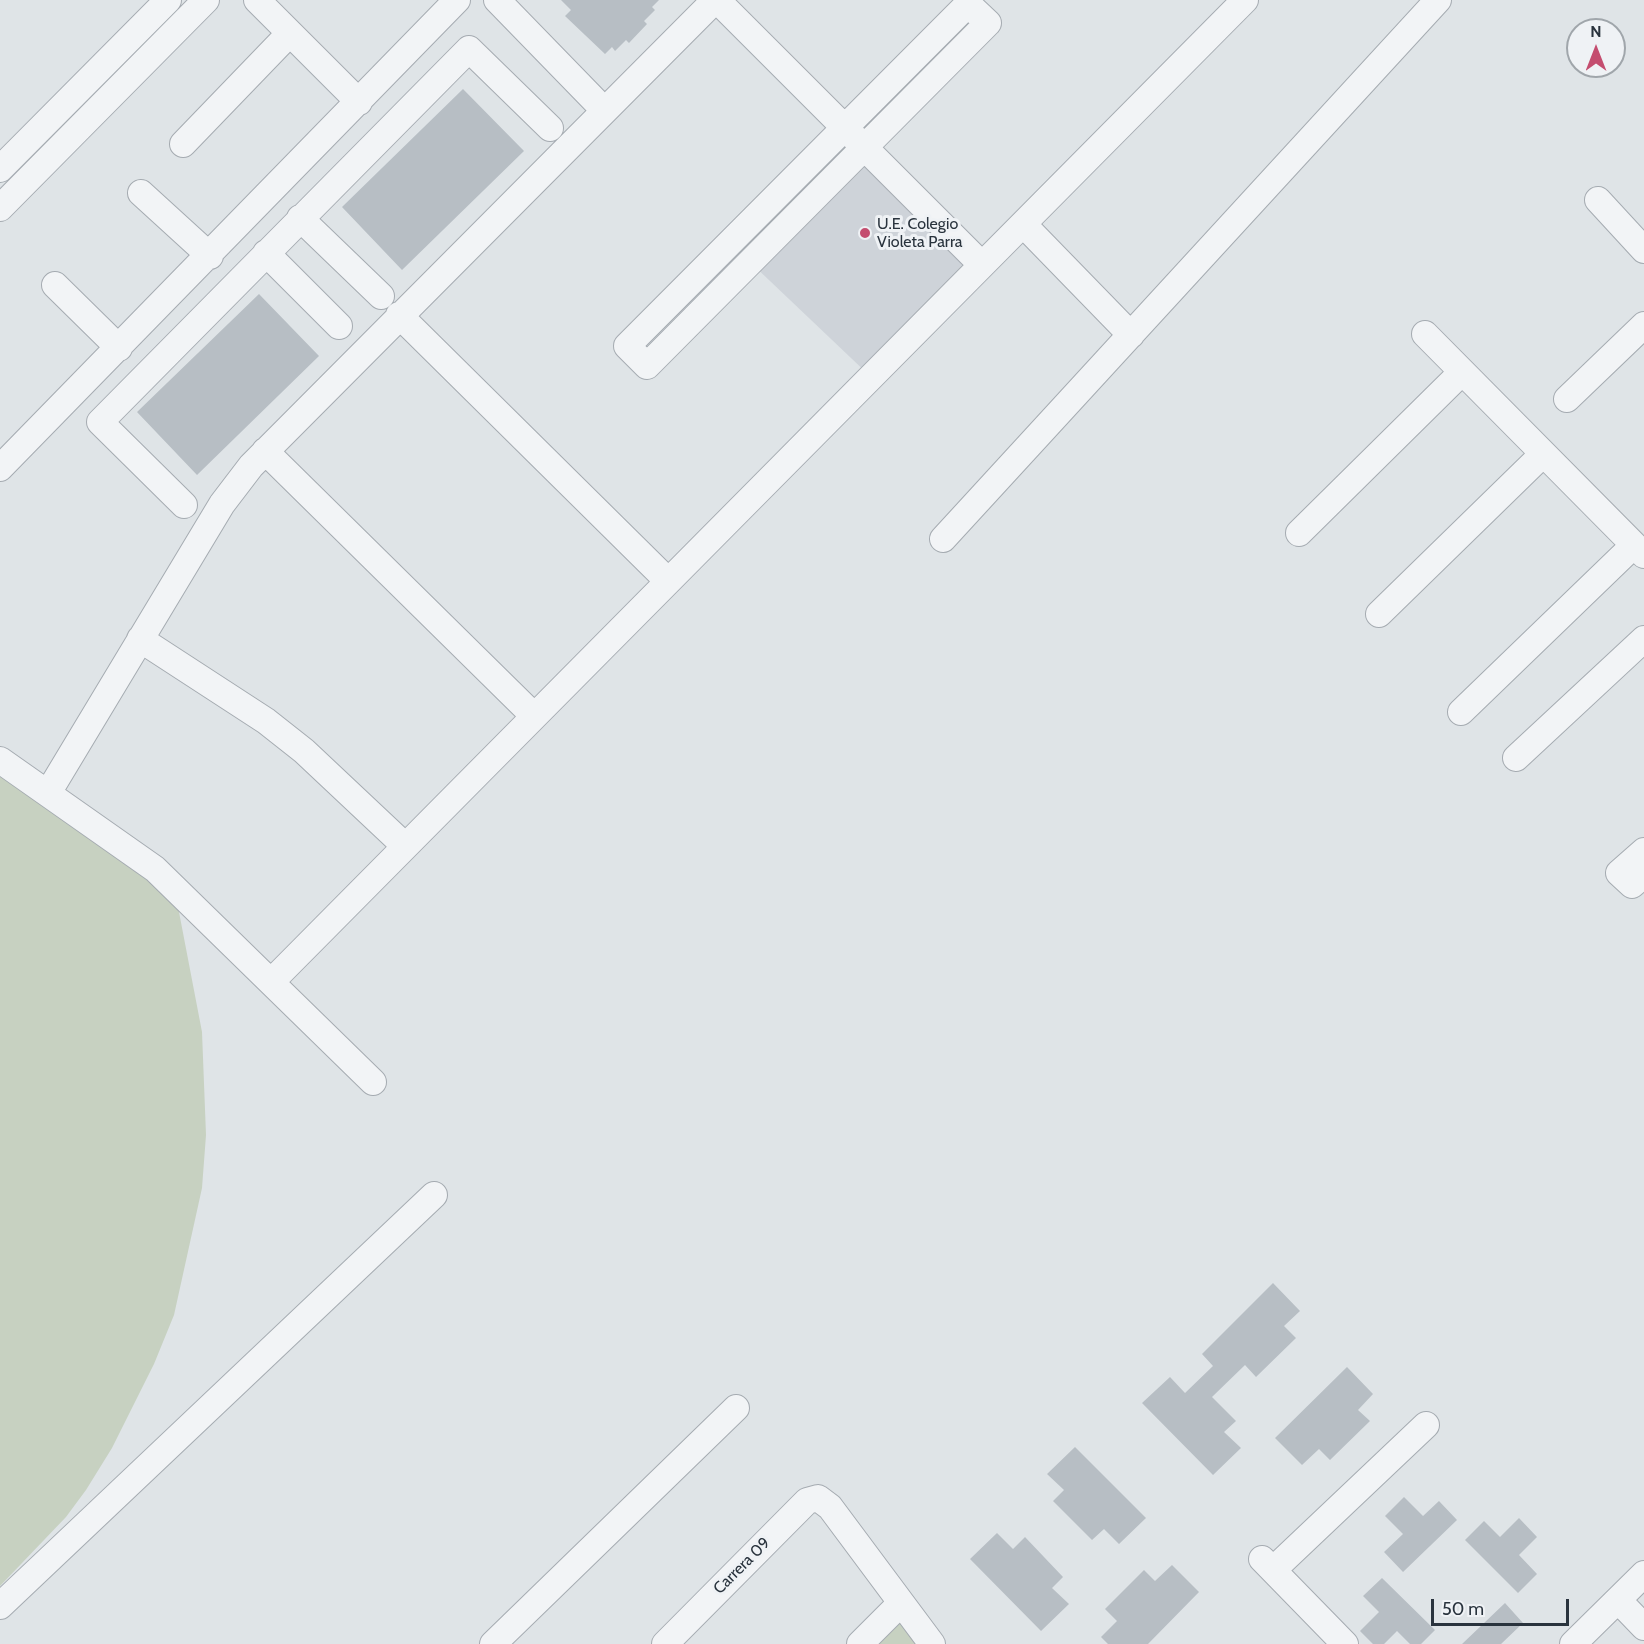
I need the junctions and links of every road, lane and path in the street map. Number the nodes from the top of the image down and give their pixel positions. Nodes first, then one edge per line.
1 (168, 0) edge
2 (206, 0) edge
3 (257, 0) edge
4 (457, 0) edge
5 (497, 0) edge
6 (716, 0) edge
7 (1245, 0) edge
8 (1438, 0) edge
9 (290, 33) junction
10 (359, 102) junction
11 (604, 111) junction
12 (550, 128) dead end
13 (845, 128) junction
14 (183, 144) dead end
15 (864, 147) junction
16 (0, 169) edge
17 (141, 193) dead end
18 (264, 200) junction
19 (1598, 200) dead end
20 (0, 208) edge
21 (295, 223) junction
22 (1023, 224) junction
23 (1644, 250) edge
24 (266, 253) junction
25 (210, 255) junction
26 (982, 265) junction
27 (55, 285) dead end
28 (381, 296) dead end
29 (399, 315) junction
30 (1644, 325) edge
31 (339, 327) dead end
32 (1425, 334) dead end
33 (1131, 335) junction
34 (119, 348) junction
35 (1462, 372) junction
36 (1567, 399) dead end
37 (265, 451) junction
38 (1543, 454) junction
39 (0, 468) edge
40 (184, 505) dead end
41 (1299, 533) dead end
42 (944, 539) dead end
43 (1639, 550) edge
44 (668, 581) junction
45 (1379, 614) dead end
46 (140, 639) junction
47 (1644, 639) edge
48 (1461, 712) dead end
49 (534, 716) junction
50 (1516, 758) dead end
51 (0, 760) edge
52 (48, 793) junction
53 (405, 846) junction
54 (1644, 850) edge
55 (1644, 874) edge
56 (271, 982) junction
57 (374, 1082) dead end
58 (434, 1195) dead end
59 (736, 1408) dead end
60 (1426, 1425) dead end
61 (1644, 1574) edge
62 (1618, 1600) junction
63 (901, 1603) junction
64 (0, 1606) edge
65 (1644, 1627) edge
66 (493, 1644) edge
67 (665, 1644) edge
68 (860, 1644) edge
69 (932, 1644) edge
70 (1345, 1644) edge
71 (1573, 1644) edge

1 - 16 street
2 - 20 street
3 - 9 street
4 - 10 street
5 - 11 street
6 - 11 street
6 - 13 street
7 - 22 street
8 - 33 street
9 - 10 street
9 - 14 street
10 - 18 street
11 - 29 street
12 - 21 street
13 - 15 street
13 - 15 street
13 - 15 street
15 - 26 street
17 - 25 street
18 - 21 street
18 - 25 street
19 - 23 street
21 - 24 street
21 - 28 street
22 - 26 street
22 - 33 street
24 - 31 street
24 - 40 street
25 - 34 street
26 - 44 street
27 - 34 street
29 - 37 street
29 - 44 street
30 - 36 street
32 - 35 street
33 - 42 street
34 - 39 street
35 - 38 street
35 - 41 street
37 - 46 street
37 - 49 street
38 - 43 street
38 - 45 street
43 - 48 street
44 - 49 street
46 - 52 street
46 - 53 street
47 - 50 street
49 - 53 street
51 - 52 street
52 - 56 street
53 - 56 street
54 - 55 street
56 - 57 street
58 - 64 street
59 - 66 street
60 - 70 street
61 - 62 street
62 - 65 street
62 - 71 street
63 - 67 street, Carrera 09
63 - 68 street
63 - 69 street

